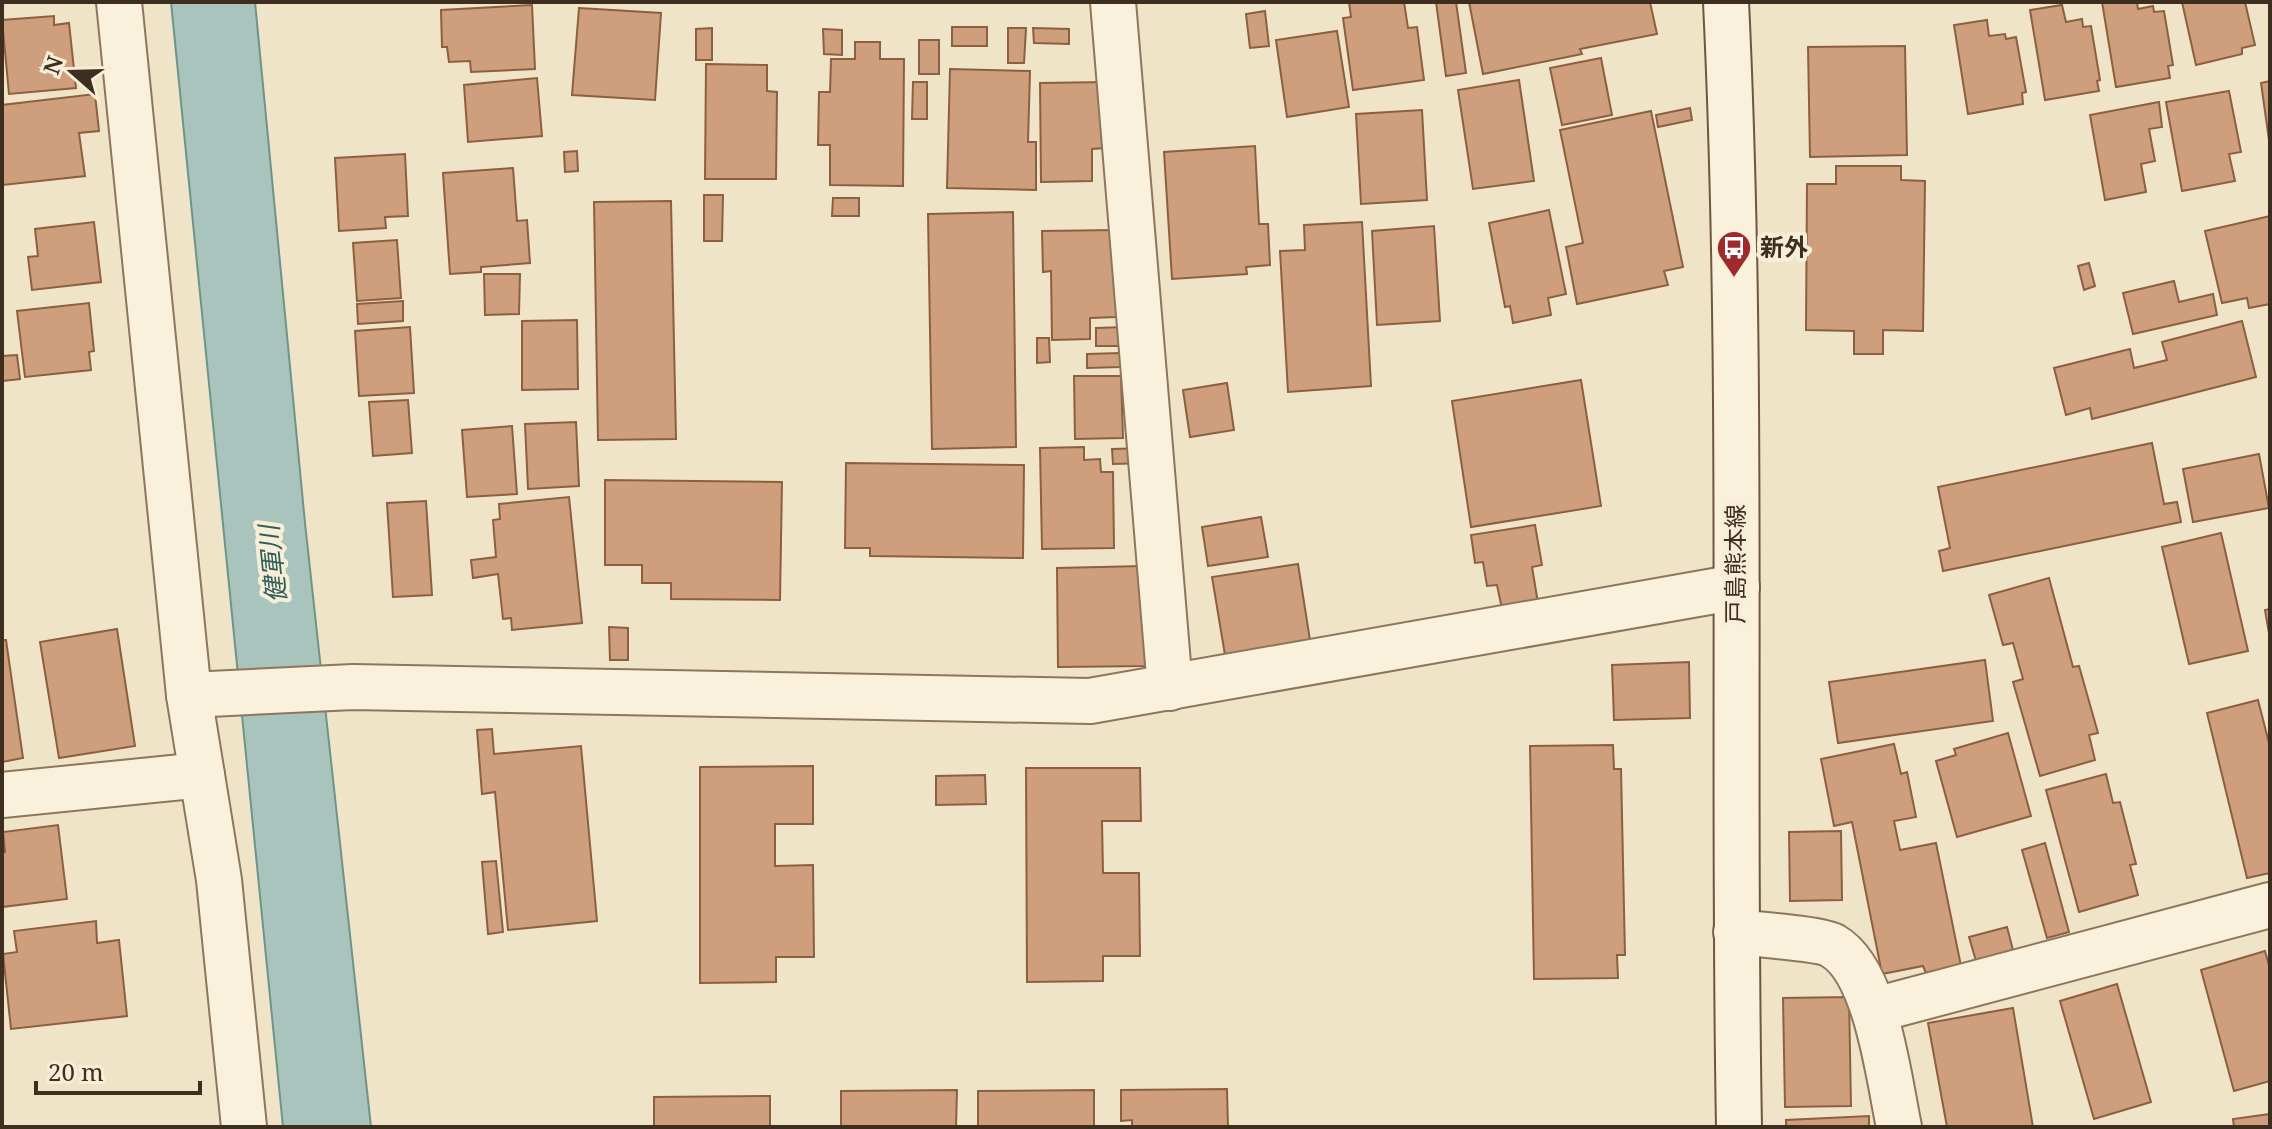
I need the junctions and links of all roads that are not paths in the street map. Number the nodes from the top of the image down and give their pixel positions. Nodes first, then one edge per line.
1 (119, 2) edge
2 (1113, 2) edge
3 (1726, 2) edge
4 (1737, 587) junction
5 (1170, 688) junction
6 (204, 694) junction
7 (202, 775) junction
8 (2, 795) edge
9 (2270, 905) edge
10 (1736, 932) junction
11 (1875, 1010) junction
12 (244, 1127) edge
13 (1739, 1127) edge
14 (1899, 1127) edge

1 - 6 street
2 - 5 street
3 - 4 street, 戸島熊本線
4 - 5 street
4 - 10 street, 戸島熊本線
5 - 6 street
6 - 7 street
7 - 8 street
7 - 12 street
9 - 11 street
10 - 11 street
10 - 13 street, 戸島熊本線
11 - 14 street

